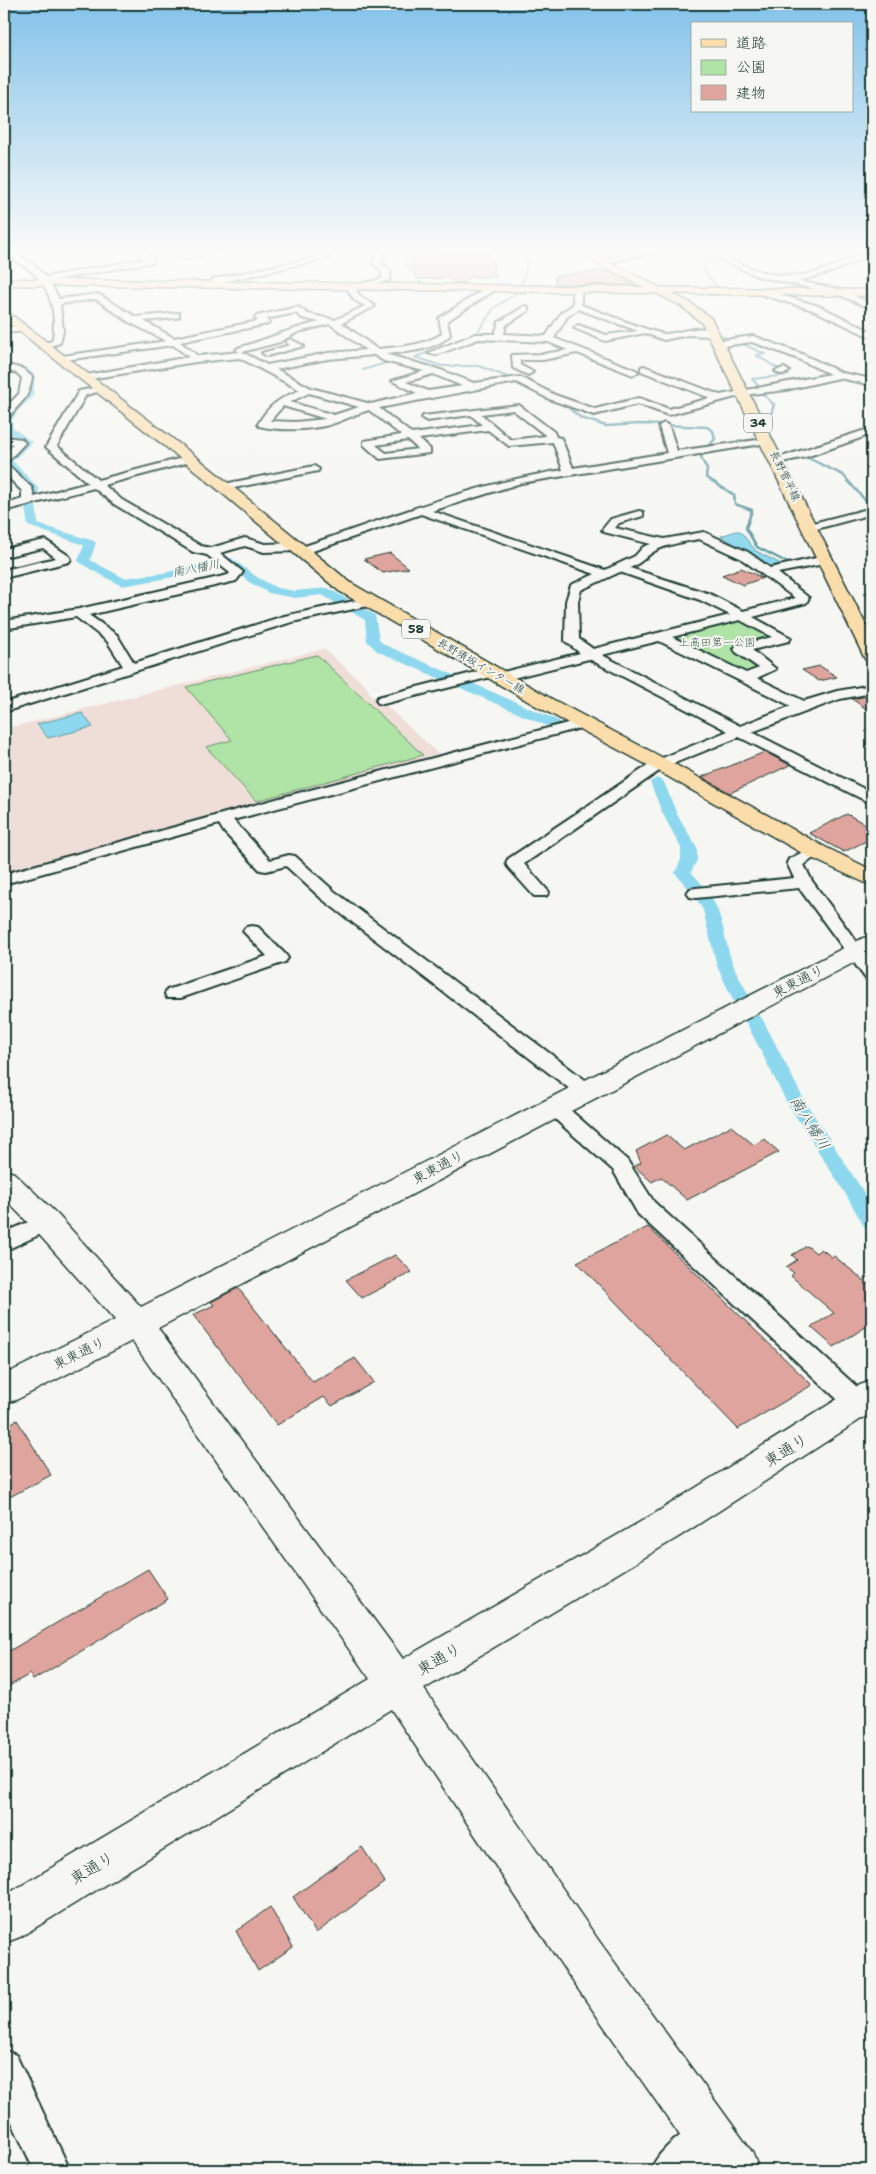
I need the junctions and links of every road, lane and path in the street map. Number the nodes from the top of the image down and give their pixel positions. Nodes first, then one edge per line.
1 (55, 353) edge
2 (97, 353) edge
3 (190, 353) edge
4 (247, 353) edge
5 (358, 353) edge
6 (378, 353) edge
7 (426, 353) edge
8 (562, 353) edge
9 (588, 353) edge
10 (722, 353) edge
11 (792, 353) edge
12 (243, 354) junction
13 (62, 359) junction
14 (196, 359) junction
15 (402, 361) junction
16 (4, 367) edge
17 (267, 368) junction
18 (644, 369) dead end
19 (435, 371) junction
20 (528, 372) dead end
21 (633, 372) dead end
22 (839, 376) junction
23 (86, 378) junction
24 (872, 382) edge
25 (475, 387) junction
26 (100, 390) junction
27 (308, 390) junction
28 (742, 392) junction
29 (428, 395) junction
30 (719, 398) junction
31 (280, 402) junction
32 (371, 407) junction
33 (473, 412) junction
34 (4, 416) edge
35 (334, 418) junction
36 (426, 418) dead end
37 (664, 426) dead end
38 (490, 427) junction
39 (4, 431) edge
40 (872, 431) edge
41 (856, 436) junction
42 (552, 439) junction
43 (4, 440) edge
44 (767, 440) junction
45 (18, 441) junction
46 (872, 441) edge
47 (673, 455) junction
48 (4, 458) edge
49 (190, 459) junction
50 (777, 460) junction
51 (4, 466) edge
52 (314, 469) dead end
53 (569, 472) junction
54 (96, 483) junction
55 (224, 487) junction
56 (29, 502) junction
57 (4, 508) edge
58 (422, 511) junction
59 (872, 511) edge
60 (639, 514) dead end
61 (809, 526) junction
62 (664, 543) junction
63 (299, 549) junction
64 (212, 552) junction
65 (4, 553) edge
66 (4, 559) edge
67 (825, 560) junction
68 (619, 568) junction
69 (17, 570) junction
70 (767, 572) junction
71 (4, 574) edge
72 (606, 574) junction
73 (355, 604) junction
74 (79, 613) junction
75 (744, 616) junction
76 (4, 625) edge
77 (661, 637) junction
78 (591, 654) junction
79 (872, 655) edge
80 (130, 667) junction
81 (497, 674) junction
82 (745, 678) junction
83 (872, 689) edge
84 (383, 700) dead end
85 (803, 706) junction
86 (4, 708) edge
87 (583, 723) junction
88 (740, 731) junction
89 (660, 764) junction
90 (872, 799) edge
91 (224, 818) junction
92 (815, 851) junction
93 (4, 879) edge
94 (872, 879) edge
95 (804, 882) junction
96 (540, 892) dead end
97 (701, 892) dead end
98 (252, 931) dead end
99 (864, 947) edge
100 (872, 975) edge
101 (174, 994) dead end
102 (586, 1091) junction
103 (554, 1107) junction
104 (4, 1180) edge
105 (46, 1222) junction
106 (4, 1244) edge
107 (137, 1324) junction
108 (4, 1390) edge
109 (865, 1399) edge
110 (397, 1684) junction
111 (4, 1921) edge
112 (4, 2067) edge
113 (711, 2136) junction
114 (52, 2170) edge
115 (669, 2170) edge
116 (734, 2170) edge

1 - 13 main road, 長野須坂インター線 / 58
2 - 13 street
3 - 14 street
4 - 12 street
5 - 17 street
6 - 15 street
7 - 15 street
8 - 20 street
9 - 21 street
10 - 28 main road, 長野菅平線 / 34
11 - 22 street
12 - 14 street
12 - 17 street
13 - 23 main road, 長野須坂インター線 / 58
14 - 23 street
15 - 19 street
16 - 34 street
17 - 27 street
18 - 30 street
19 - 25 street
19 - 29 street
22 - 24 street
22 - 28 street
23 - 26 main road, 長野須坂インター線 / 58
25 - 29 street
25 - 30 street
26 - 49 main road, 長野須坂インター線 / 58
26 - 54 street
27 - 31 street
27 - 32 street
28 - 30 street
28 - 44 main road, 長野菅平線 / 34
29 - 32 street
31 - 35 street
31 - 35 street
32 - 35 street
32 - 38 street
33 - 36 street
33 - 38 street
33 - 42 street
37 - 47 street
38 - 42 street
39 - 45 street
40 - 41 street
41 - 46 street
41 - 50 street
42 - 53 street
43 - 45 street
44 - 47 street
44 - 50 main road, 長野菅平線 / 34
45 - 48 street
47 - 53 street
49 - 54 street
49 - 55 main road, 長野須坂インター線 / 58
50 - 61 main road, 長野菅平線 / 34
51 - 56 street
52 - 55 street
53 - 58 street
54 - 56 street
54 - 64 street
55 - 63 main road, 長野須坂インター線 / 58
56 - 57 street
58 - 63 street
58 - 72 street
59 - 61 street
60 - 62 street
61 - 67 main road, 長野菅平線 / 34
62 - 68 street
62 - 70 street
63 - 64 street
63 - 73 main road, 長野須坂インター線 / 58
64 - 74 street
65 - 69 street
66 - 69 street
67 - 70 street
67 - 79 main road, 長野菅平線 / 34
68 - 72 street
68 - 75 street
69 - 71 street
70 - 75 street
72 - 78 street
73 - 80 street
73 - 81 main road, 長野須坂インター線 / 58
74 - 76 street
74 - 80 street
75 - 77 street
75 - 82 street
77 - 78 street
77 - 82 street
78 - 81 street
78 - 88 street
80 - 86 street
81 - 84 street
81 - 87 main road, 長野須坂インター線 / 58
82 - 85 street
83 - 85 street
85 - 88 street
87 - 89 main road, 長野須坂インター線 / 58
87 - 91 street
88 - 89 street
88 - 90 street
89 - 92 main road, 長野須坂インター線 / 58
89 - 96 street
91 - 93 street
91 - 102 street
92 - 94 main road, 長野須坂インター線 / 58
92 - 95 street
95 - 97 street
95 - 99 street
98 - 101 street
99 - 100 street
99 - 102 street, 東東通り
102 - 103 street, 東東通り
103 - 107 street, 東東通り
103 - 109 street
104 - 105 street
105 - 106 street
105 - 107 street
107 - 108 street, 東東通り
107 - 110 street
109 - 110 street, 東通り
110 - 111 street, 東通り
110 - 113 street
112 - 114 street
113 - 115 street
113 - 116 street

